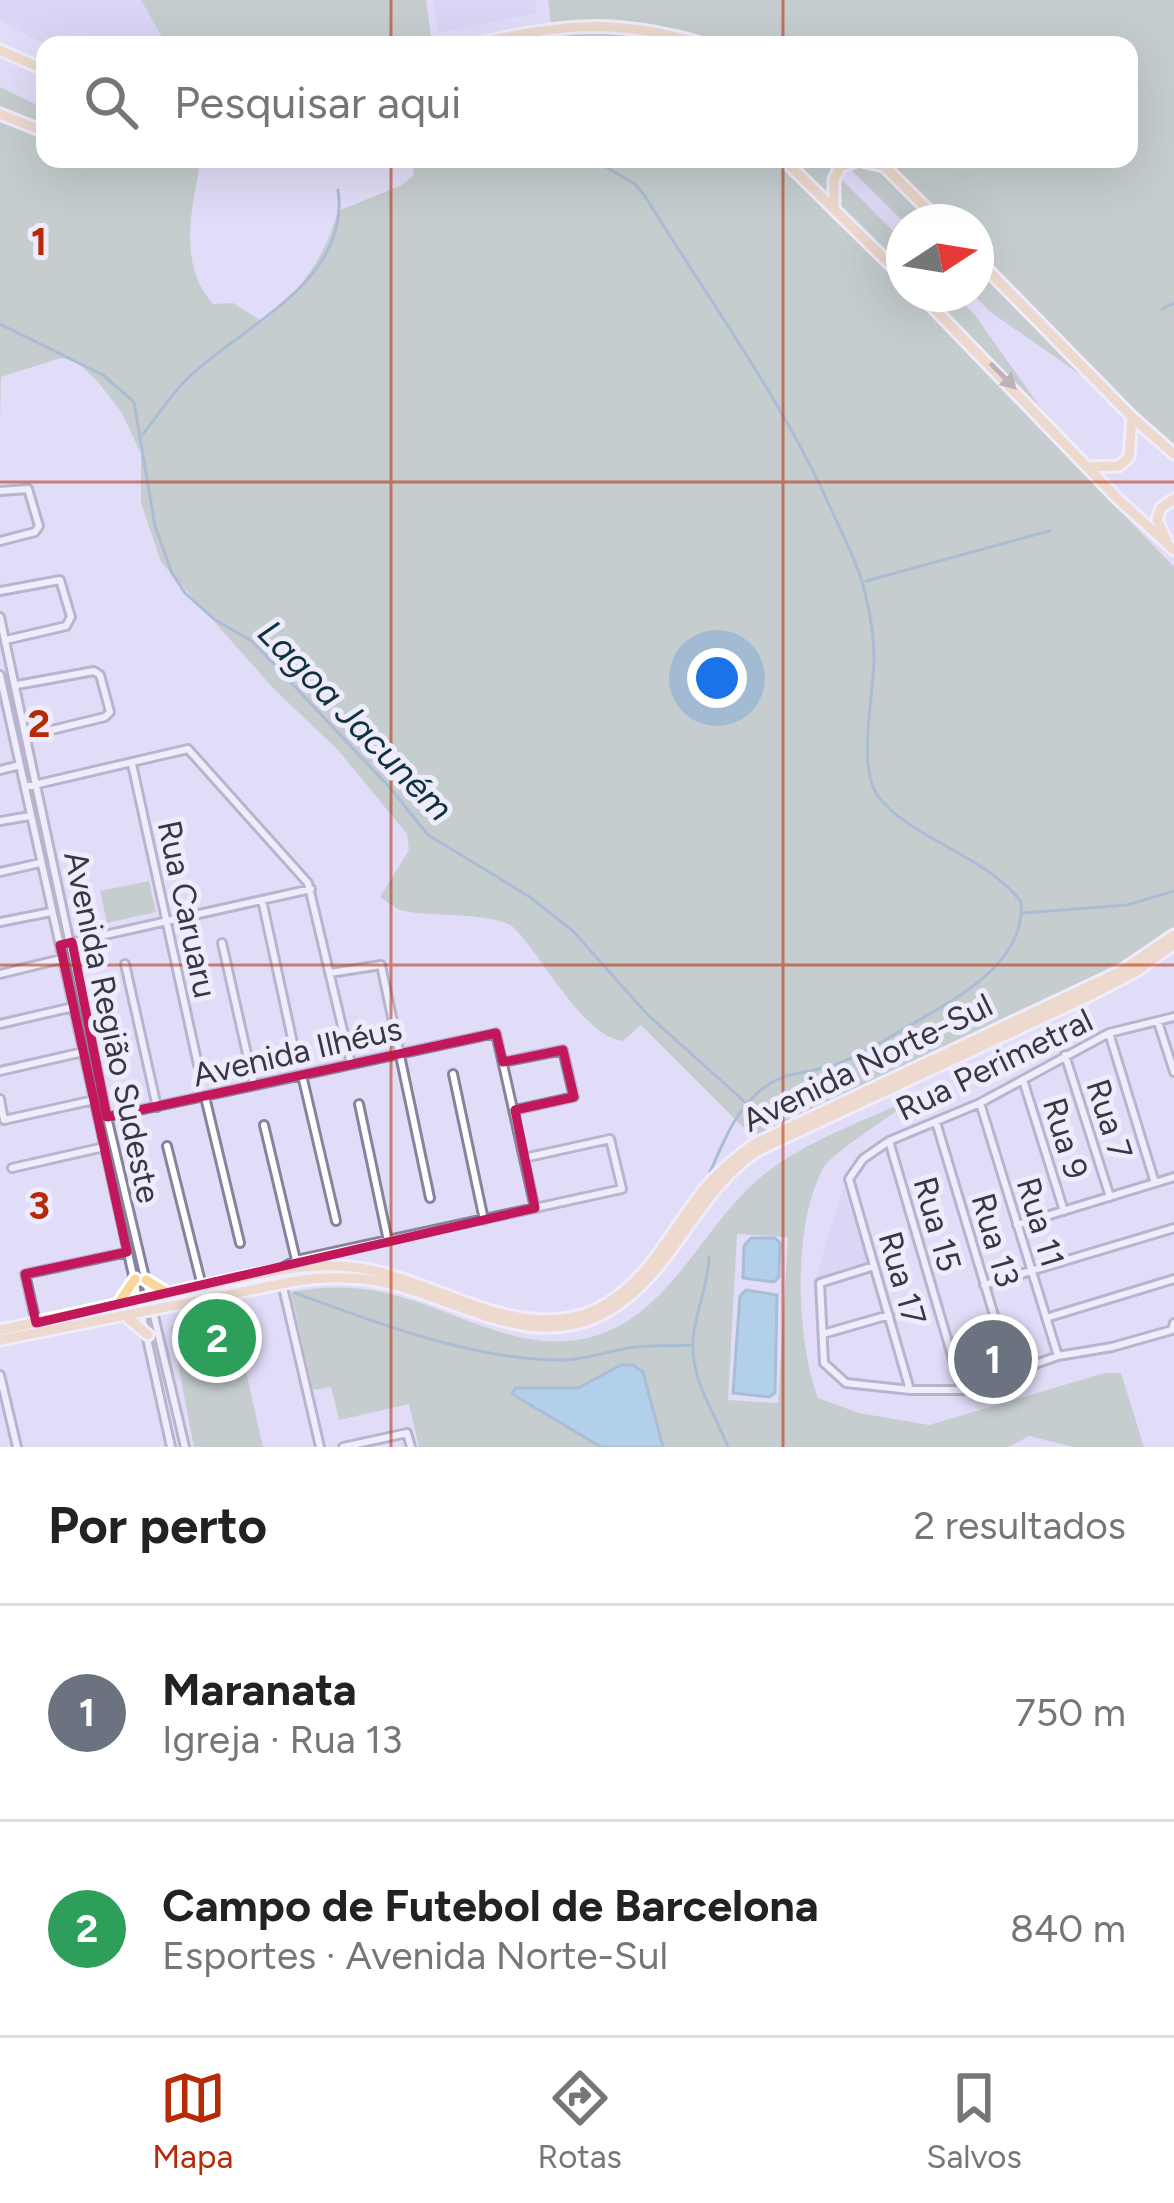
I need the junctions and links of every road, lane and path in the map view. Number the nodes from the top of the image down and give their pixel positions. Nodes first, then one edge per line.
1 (506, 36) edge
2 (667, 36) edge
3 (0, 50) edge
4 (36, 66) edge
5 (0, 114) edge
6 (36, 128) edge
7 (792, 168) edge
8 (840, 168) edge
9 (886, 168) edge
10 (922, 204) edge
11 (834, 209) junction
12 (886, 260) edge
13 (994, 276) edge
14 (938, 312) edge
15 (1132, 417) junction
16 (1174, 454) edge
17 (1088, 466) junction
18 (0, 491) edge
19 (1174, 499) edge
20 (0, 542) edge
21 (1174, 550) edge
22 (0, 591) edge
23 (0, 617) edge
24 (6, 640) junction
25 (0, 675) edge
26 (16, 686) junction
27 (5, 718) edge
28 (27, 736) junction
29 (131, 763) junction
30 (20, 765) junction
31 (0, 770) edge
32 (37, 784) junction
33 (25, 787) junction
34 (30, 816) junction
35 (0, 821) edge
36 (40, 863) junction
37 (0, 872) edge
38 (311, 889) junction
39 (262, 899) junction
40 (51, 912) junction
41 (166, 921) junction
42 (0, 922) edge
43 (1174, 935) edge
44 (72, 942) junction
45 (221, 943) dead end
46 (1174, 944) edge
47 (60, 945) junction
48 (62, 959) junction
49 (125, 964) dead end
50 (331, 973) junction
51 (0, 974) edge
52 (73, 1007) junction
53 (1174, 1017) edge
54 (1158, 1022) junction
55 (0, 1024) edge
56 (1109, 1033) junction
57 (293, 1043) dead end
58 (83, 1052) junction
59 (401, 1052) junction
60 (1065, 1055) junction
61 (502, 1062) junction
62 (351, 1064) junction
63 (198, 1065) dead end
64 (0, 1071) edge
65 (1174, 1072) edge
66 (453, 1074) dead end
67 (302, 1075) junction
68 (1023, 1080) junction
69 (254, 1085) junction
70 (205, 1097) junction
71 (0, 1099) edge
72 (94, 1100) junction
73 (980, 1102) junction
74 (359, 1104) dead end
75 (158, 1107) junction
76 (515, 1110) junction
77 (107, 1117) junction
78 (936, 1122) junction
79 (263, 1125) dead end
80 (889, 1142) junction
81 (167, 1146) dead end
82 (104, 1147) junction
83 (524, 1158) junction
84 (12, 1168) dead end
85 (1174, 1177) edge
86 (849, 1179) joint
87 (1155, 1183) junction
88 (1110, 1197) junction
89 (430, 1198) dead end
90 (536, 1208) junction
91 (1064, 1211) junction
92 (484, 1220) junction
93 (335, 1221) dead end
94 (1017, 1225) junction
95 (1174, 1228) edge
96 (388, 1241) junction
97 (240, 1243) dead end
98 (128, 1252) junction
99 (296, 1260) junction
100 (874, 1266) junction
101 (279, 1270) junction
102 (1031, 1270) junction
103 (1174, 1279) edge
104 (140, 1280) junction
105 (283, 1284) junction
106 (202, 1286) junction
107 (984, 1286) junction
108 (172, 1292) junction
109 (146, 1298) junction
110 (116, 1305) junction
111 (173, 1307) junction
112 (149, 1312) junction
113 (889, 1315) junction
114 (123, 1316) junction
115 (1046, 1318) junction
116 (36, 1323) junction
117 (1174, 1323) edge
118 (158, 1325) junction
119 (0, 1330) edge
120 (822, 1334) junction
121 (148, 1335) junction
122 (0, 1340) edge
123 (1058, 1356) junction
124 (1011, 1372) junction
125 (0, 1375) edge
126 (172, 1384) junction
127 (158, 1387) junction
128 (910, 1390) junction
129 (962, 1390) junction
130 (177, 1406) junction
131 (163, 1409) junction
132 (10, 1415) junction
133 (0, 1418) edge
134 (17, 1447) edge
135 (171, 1447) edge
136 (185, 1447) edge
137 (320, 1447) edge
138 (343, 1447) edge
139 (411, 1447) edge

1 - 2 main road
3 - 4 main road
5 - 6 main road
7 - 11 main road
8 - 11 main road
9 - 10 main road
11 - 12 main road
13 - 15 main road
14 -> 17 main road
15 - 16 main road
15 - 17 main road
17 - 21 main road
18 - 20 street
19 - 21 main road
22 - 24 street
23 - 24 street, Avenida Região Sudeste
24 - 26 street, Avenida Região Sudeste
25 - 27 street, Avenida Região Sudeste
26 - 28 street, Avenida Região Sudeste
26 - 28 street
27 - 30 street, Avenida Região Sudeste
28 - 32 street, Avenida Região Sudeste
29 - 32 street
29 - 38 street
29 - 41 street, Rua Caruaru
30 - 31 street
30 - 33 street, Avenida Região Sudeste
32 - 33 street
32 - 44 street, Avenida Região Sudeste
33 - 34 street, Avenida Região Sudeste
34 - 35 street
34 - 36 street, Avenida Região Sudeste
36 - 37 street
36 - 40 street, Avenida Região Sudeste
38 - 39 street
38 - 50 street
39 - 41 street
39 - 57 street
40 - 42 street
40 - 47 street, Avenida Região Sudeste
41 - 44 street
41 - 63 street, Rua Caruaru
43 - 101 main road, Avenida Norte-Sul
44 - 47 street
44 - 77 street, Avenida Região Sudeste
45 - 69 street
46 - 105 main road, Avenida Norte-Sul
47 - 48 street, Avenida Região Sudeste
48 - 51 street
48 - 52 street, Avenida Região Sudeste
49 - 75 street
50 - 59 street
50 - 62 street
52 - 55 street
52 - 58 street, Avenida Região Sudeste
53 - 54 street, Rua Perimetral
54 - 56 street, Rua Perimetral
54 - 65 street
56 - 60 street, Rua Perimetral
56 - 87 street
58 - 64 street
58 - 72 street, Avenida Região Sudeste
59 - 61 street, Avenida Ilhéus
59 - 62 street, Avenida Ilhéus
59 - 89 street
60 - 68 street, Rua Perimetral
60 - 88 street, Rua 7
61 - 76 street
61 - 76 street
62 - 67 street, Avenida Ilhéus
66 - 92 street
67 - 69 street, Avenida Ilhéus
67 - 93 street
68 - 73 street, Rua Perimetral
68 - 91 street, Rua 9
69 - 70 street, Avenida Ilhéus
70 - 75 street, Avenida Ilhéus
70 - 97 street
71 - 72 street
72 - 82 street, Avenida Região Sudeste
73 - 78 street, Rua Perimetral
73 - 94 street, Rua 11
74 - 96 street
75 - 77 street, Avenida Ilhéus
76 - 83 street
77 - 104 street, Avenida Região Sudeste
78 - 80 street, Rua Perimetral
78 - 107 street, Rua 13
79 - 99 street
80 - 86 street, Rua Perimetral
80 - 129 street, Rua 15
81 - 106 street
82 - 84 street
82 - 98 street, Avenida Região Sudeste
83 - 90 street
83 - 90 street
85 - 87 street
86 - 100 street, Rua 17
87 - 88 street
88 - 91 street
90 - 92 street
91 - 94 street
92 - 96 street
94 - 102 street, Rua 11
95 - 102 street
96 - 99 street
98 - 104 street, Avenida Região Sudeste
98 - 116 street
99 - 101 street
100 - 113 street, Rua 17
100 - 120 street
101 - 105 street
101 - 106 main road, Avenida Norte-Sul
102 - 107 street
102 - 115 street, Rua 11
103 - 115 street
104 - 108 main road
104 - 109 street, Avenida Região Sudeste
104 - 110 main road
105 - 111 main road, Avenida Norte-Sul
105 - 137 street
106 - 108 main road, Avenida Norte-Sul
107 - 124 street, Rua 13
108 - 109 main road, Avenida Norte-Sul
109 - 110 main road, Avenida Norte-Sul
109 - 112 street, Avenida Região Sudeste
110 - 116 main road, Avenida Norte-Sul
111 - 112 main road, Avenida Norte-Sul
111 - 118 main road
112 - 114 main road, Avenida Norte-Sul
112 - 118 street, Avenida Região Sudeste
112 - 121 street, Avenida Região Sudeste
113 - 120 street
113 - 128 street, Rua 17
114 - 121 main road
114 - 122 main road, Avenida Norte-Sul
115 - 123 street, Rua 11
116 - 119 main road, Avenida Norte-Sul
117 - 123 street
118 - 126 street, Avenida Região Sudeste
120 - 128 street
121 - 127 street, Avenida Região Sudeste
123 - 124 street
124 - 129 street
125 - 132 street
126 - 127 street
126 - 130 street, Avenida Região Sudeste
127 - 131 street, Avenida Região Sudeste
128 - 129 street
130 - 131 street
130 - 136 street, Avenida Região Sudeste
131 - 135 street, Avenida Região Sudeste
132 - 133 street
132 - 134 street
138 - 139 street

